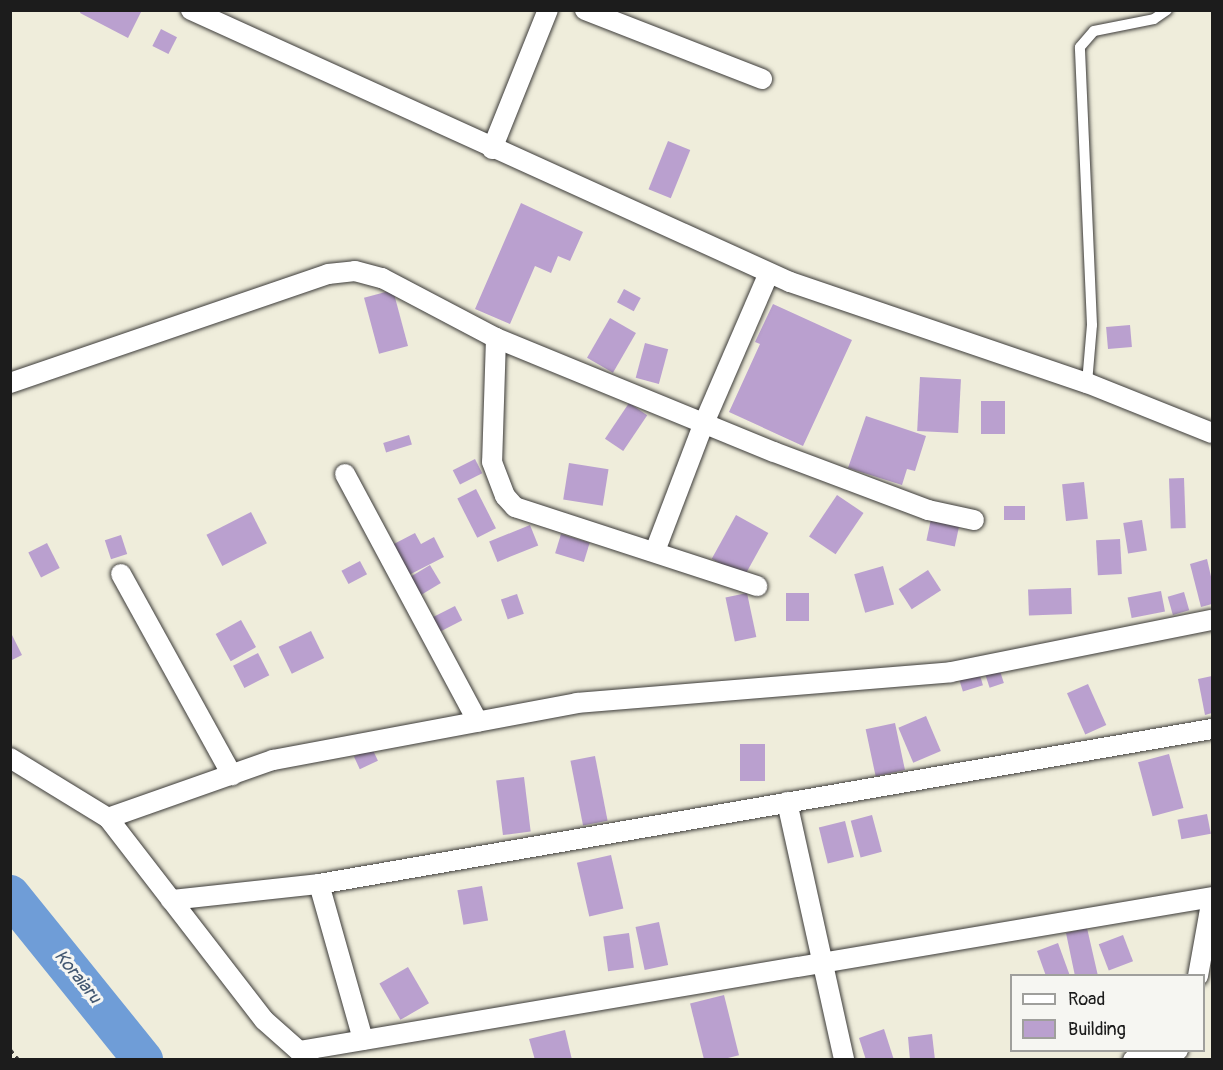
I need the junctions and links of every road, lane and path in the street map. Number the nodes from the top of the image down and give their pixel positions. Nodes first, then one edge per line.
1 (191, 10) edge
2 (548, 10) edge
3 (585, 10) edge
4 (1167, 10) edge
5 (762, 79) dead end
6 (492, 149) junction
7 (769, 273) junction
8 (496, 338) junction
9 (10, 383) edge
10 (1087, 383) junction
11 (704, 423) junction
12 (1212, 433) edge
13 (345, 474) dead end
14 (974, 520) dead end
15 (655, 551) junction
16 (121, 574) dead end
17 (757, 586) dead end
18 (1212, 620) edge
19 (478, 722) junction
20 (1212, 729) edge
21 (10, 758) edge
22 (232, 775) junction
23 (787, 802) junction
24 (108, 818) junction
25 (320, 884) junction
26 (1212, 897) edge
27 (171, 900) junction
28 (822, 963) junction
29 (1198, 974) edge
30 (363, 1040) junction
31 (10, 1050) edge
32 (1168, 1052) edge
33 (304, 1055) edge
34 (18, 1059) edge
35 (844, 1059) edge
36 (1133, 1059) edge

1 - 6 street
2 - 6 street
3 - 5 street
4 - 10 lane
6 - 7 street
7 - 10 street
7 - 11 street
8 - 9 street
8 - 11 street
8 - 15 street
10 - 12 street
11 - 14 street
11 - 15 street
13 - 19 street
15 - 17 street
16 - 22 street
18 - 19 street
19 - 22 street
20 - 23 street
21 - 24 street
22 - 24 street
23 - 25 street
23 - 28 street
24 - 27 street
25 - 27 street
25 - 30 street
26 - 28 street
26 - 29 street
27 - 33 street
28 - 30 street
28 - 35 street
30 - 33 street
31 - 34 path
32 - 36 street

